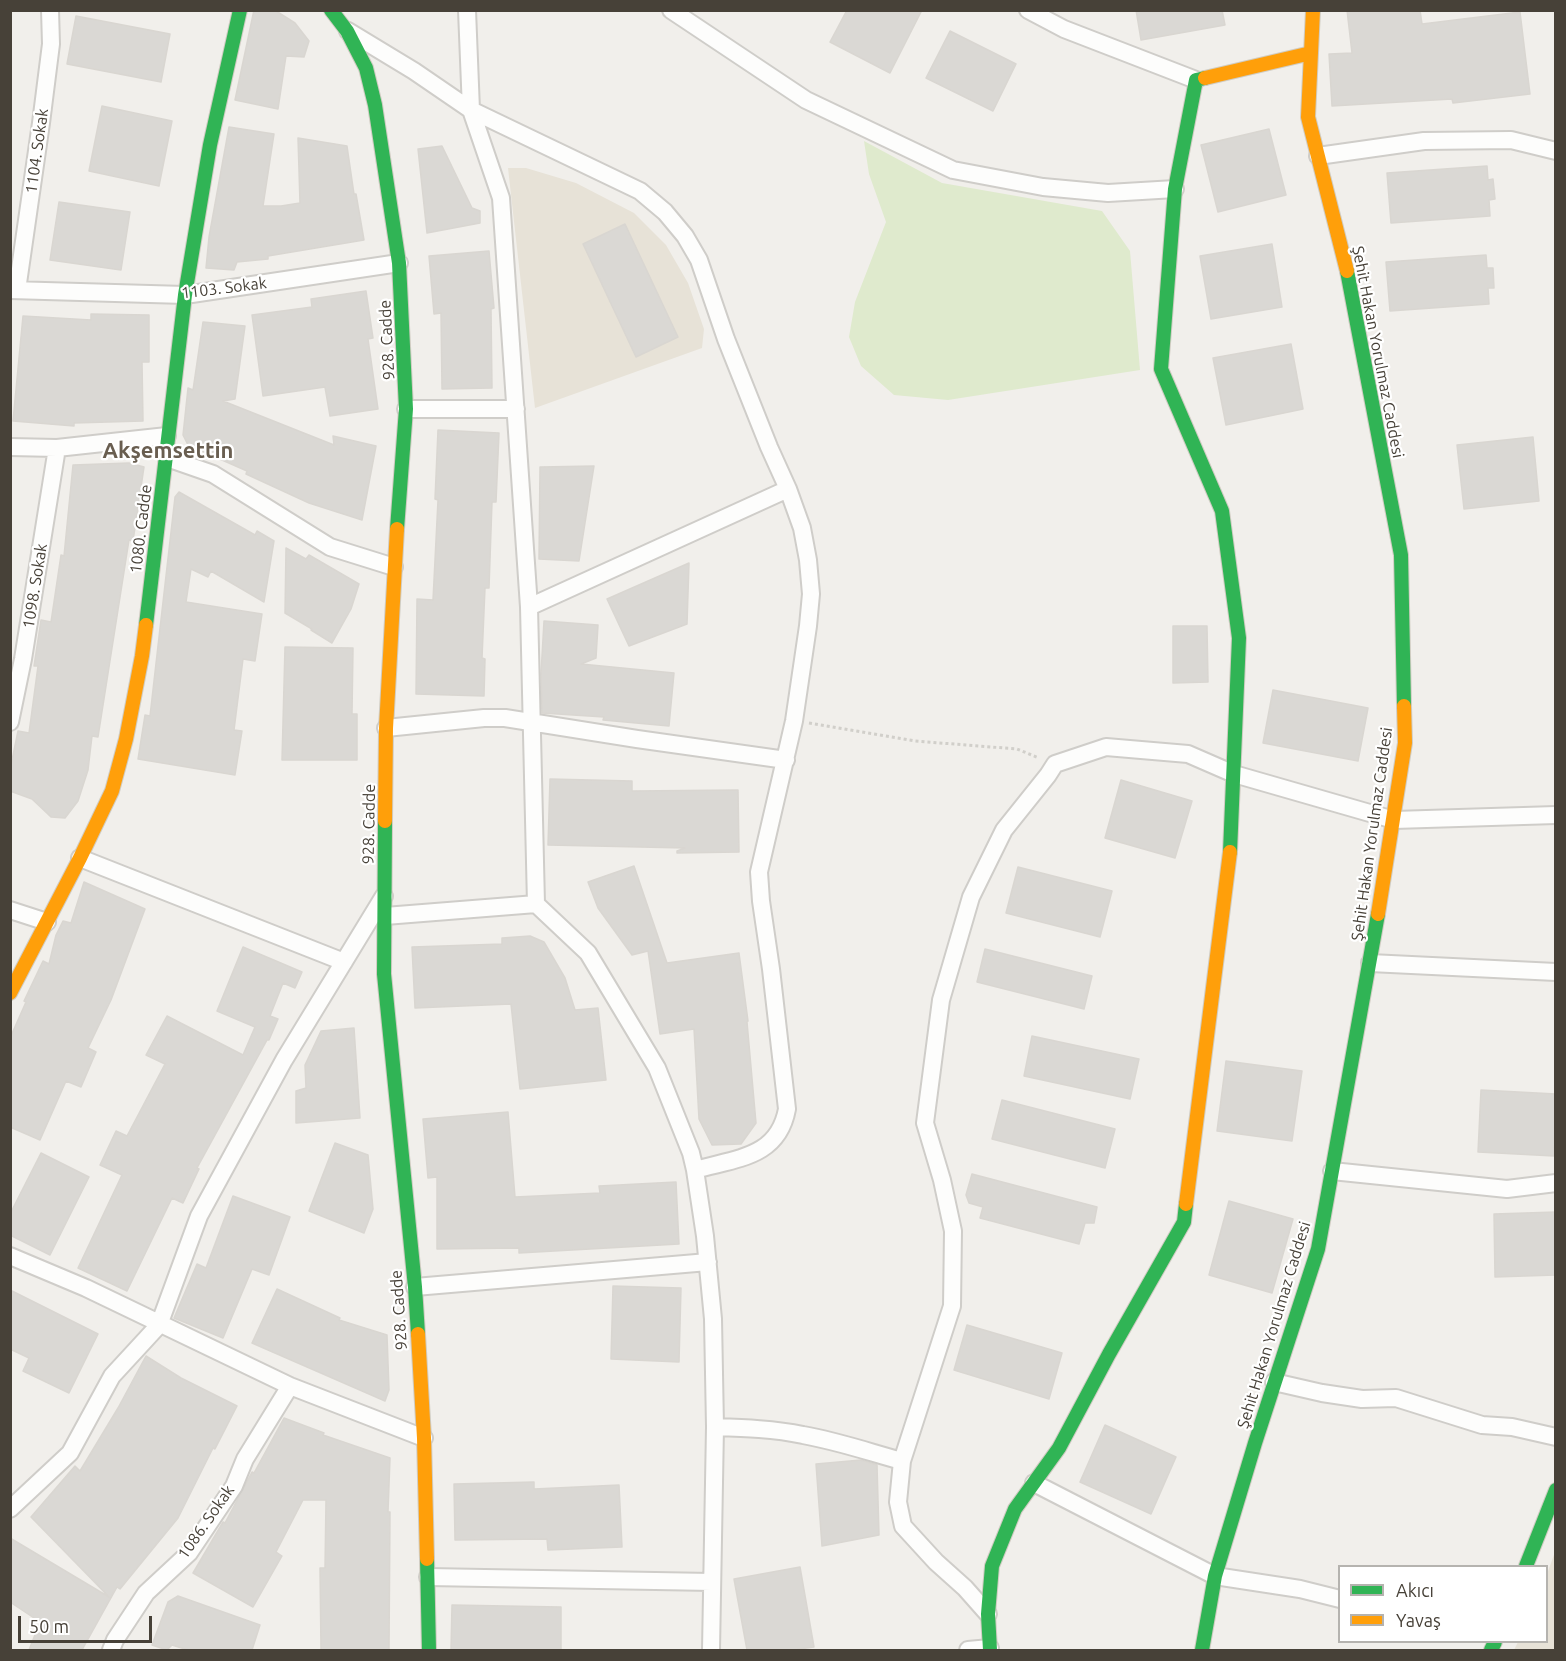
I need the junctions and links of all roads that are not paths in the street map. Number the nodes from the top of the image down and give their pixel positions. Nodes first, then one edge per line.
1 (50, 10) edge
2 (240, 10) edge
3 (331, 10) edge
4 (467, 10) edge
5 (671, 10) edge
6 (1028, 10) edge
7 (1313, 10) edge
8 (347, 31) junction
9 (1311, 53) junction
10 (1196, 80) junction
11 (471, 110) junction
12 (1556, 151) edge
13 (1318, 156) junction
14 (1174, 189) junction
15 (399, 263) junction
16 (14, 290) edge
17 (185, 295) junction
18 (406, 409) junction
19 (516, 409) junction
20 (167, 435) junction
21 (10, 447) edge
22 (57, 448) junction
23 (167, 458) junction
24 (788, 489) junction
25 (394, 567) junction
26 (529, 607) junction
27 (10, 723) edge
28 (531, 723) junction
29 (386, 728) junction
30 (786, 760) junction
31 (1234, 774) junction
32 (1556, 815) edge
33 (1394, 820) junction
34 (80, 858) junction
35 (385, 894) junction
36 (536, 904) junction
37 (10, 910) edge
38 (385, 916) junction
39 (47, 922) junction
40 (344, 962) junction
41 (1370, 963) junction
42 (1556, 972) edge
43 (10, 993) edge
44 (695, 1170) junction
45 (1332, 1171) junction
46 (1556, 1183) edge
47 (10, 1256) edge
48 (708, 1262) junction
49 (415, 1287) junction
50 (159, 1325) junction
51 (1275, 1382) junction
52 (290, 1386) junction
53 (715, 1428) junction
54 (1556, 1437) edge
55 (424, 1438) junction
56 (902, 1461) junction
57 (1034, 1483) junction
58 (1556, 1490) edge
59 (10, 1509) edge
60 (1526, 1565) edge
61 (1215, 1576) junction
62 (428, 1577) junction
63 (712, 1582) junction
64 (1338, 1598) edge
65 (988, 1614) junction
66 (990, 1649) edge
67 (111, 1650) edge
68 (429, 1650) edge
69 (711, 1650) edge
70 (968, 1650) edge
71 (1202, 1650) edge

1 - 16 street, 1104. Sokak
2 - 17 street, 1080. Cadde
3 - 8 street, 928. Cadde
4 - 11 street
5 - 14 street
6 - 10 street
7 - 9 street, Şehit Hakan Yorulmaz Caddesi
8 - 11 street
8 - 15 street, 928. Cadde
9 - 10 street
9 - 13 street, Şehit Hakan Yorulmaz Caddesi
10 - 14 street
11 - 19 street
11 - 24 street
12 - 13 street
13 - 33 street, Şehit Hakan Yorulmaz Caddesi
14 - 31 street
15 - 17 street, 1103. Sokak
15 - 18 street, 928. Cadde
16 - 17 street, 1103. Sokak
17 - 20 street, 1080. Cadde
18 - 19 street
18 - 25 street, 928. Cadde
19 - 26 street
20 - 22 street
20 - 23 street, 1080. Cadde
21 - 22 street
22 - 27 street, 1098. Sokak
23 - 25 street
23 - 34 street, 1080. Cadde
24 - 26 street
24 - 30 street
25 - 29 street, 928. Cadde
26 - 28 street
28 - 29 street
28 - 30 street
28 - 36 street
29 - 35 street, 928. Cadde
30 - 44 street
31 - 33 street
31 - 56 street
31 - 57 street
32 - 33 street
33 - 41 street, Şehit Hakan Yorulmaz Caddesi
34 - 39 street, 1080. Cadde
34 - 40 street
35 - 38 street, 928. Cadde
35 - 40 street
36 - 38 street
36 - 44 street
37 - 39 street
38 - 49 street, 928. Cadde
39 - 43 street, 1080. Cadde
40 - 50 street
41 - 42 street
41 - 45 street, Şehit Hakan Yorulmaz Caddesi
44 - 48 street
45 - 46 street
45 - 51 street, Şehit Hakan Yorulmaz Caddesi
47 - 50 street
48 - 49 street
48 - 53 street
49 - 55 street, 928. Cadde
50 - 52 street
50 - 59 street
51 - 54 street
51 - 61 street, Şehit Hakan Yorulmaz Caddesi
52 - 55 street
52 - 67 street, 1086. Sokak
53 - 56 street
53 - 63 street
55 - 62 street, 928. Cadde
56 - 65 street
57 - 61 street
57 - 65 street
58 - 60 street
61 - 64 street
61 - 71 street, Şehit Hakan Yorulmaz Caddesi
62 - 63 street
62 - 68 street, 928. Cadde
63 - 69 street
65 - 66 street
66 - 70 street

